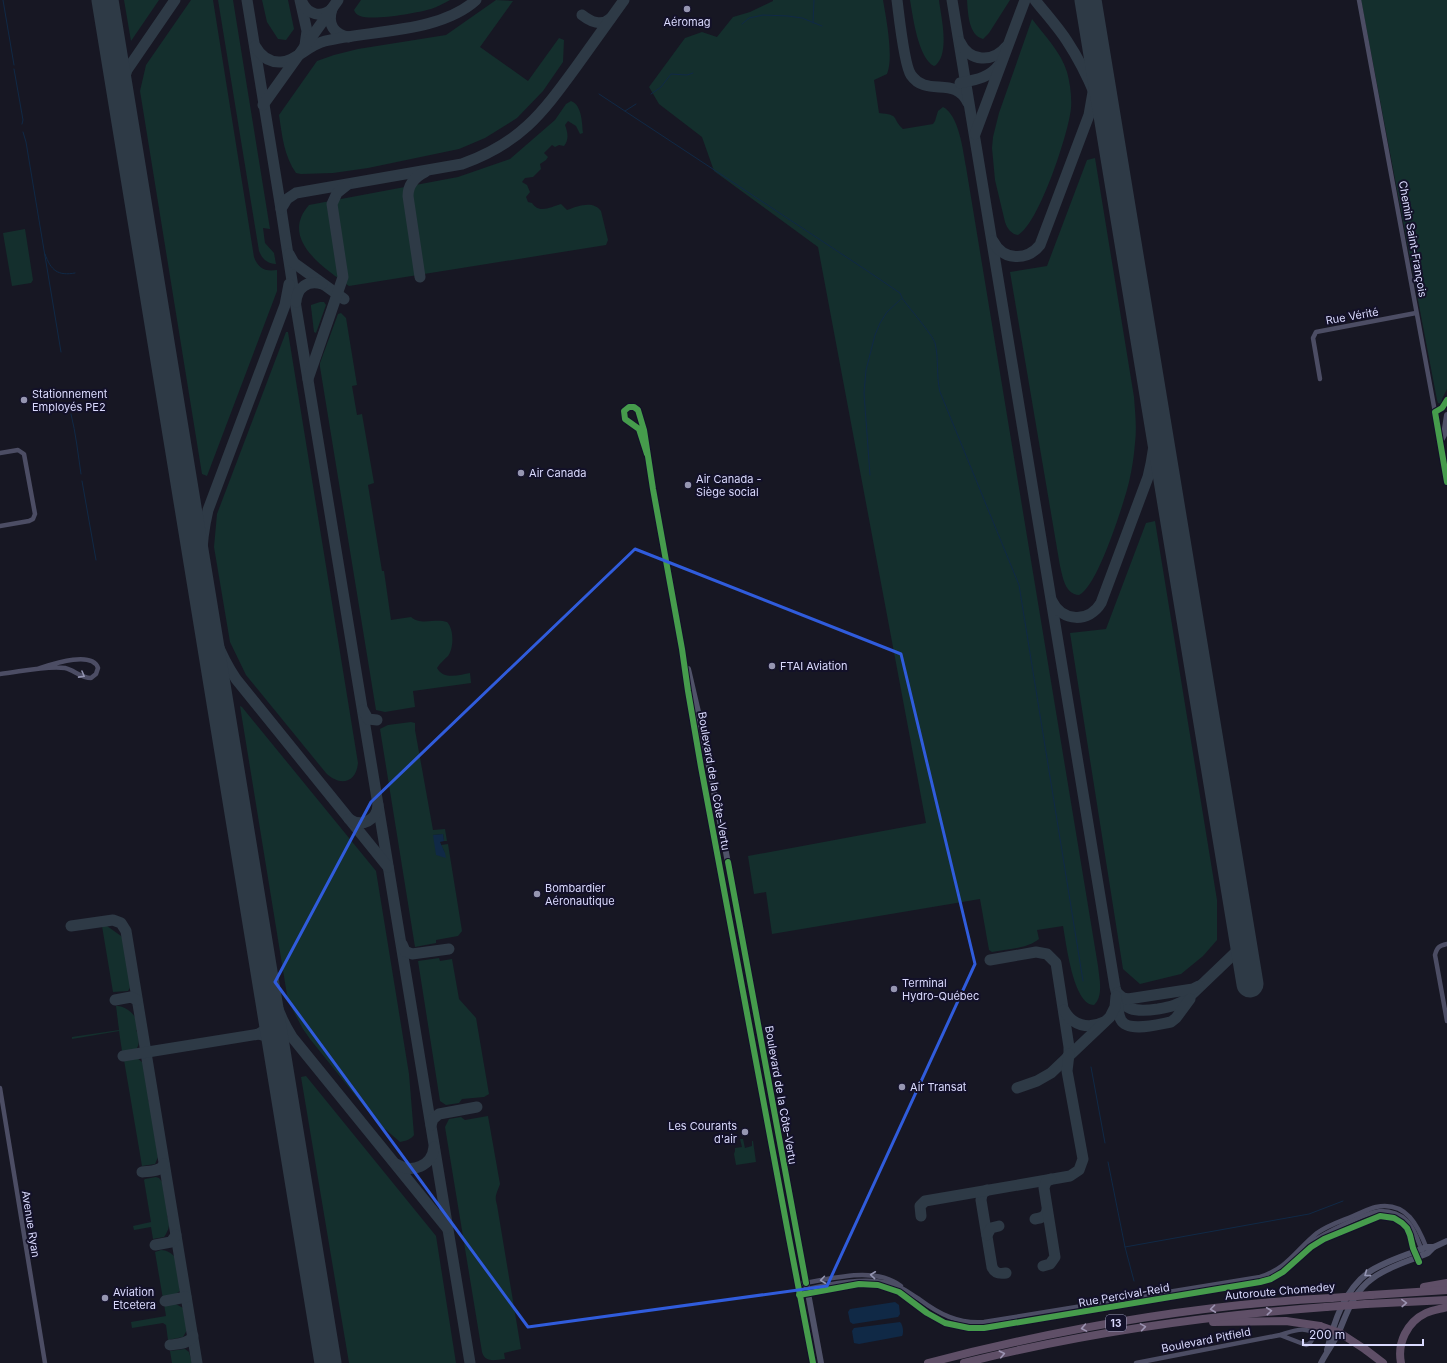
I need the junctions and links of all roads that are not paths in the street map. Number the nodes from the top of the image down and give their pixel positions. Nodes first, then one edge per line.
1 (1359, 0) edge
2 (1416, 313) junction
3 (1320, 379) dead end
4 (1447, 400) edge
5 (1435, 412) junction
6 (1447, 415) edge
7 (1440, 442) junction
8 (0, 453) edge
9 (647, 454) junction
10 (1447, 482) edge
11 (0, 526) edge
12 (682, 649) junction
13 (37, 669) junction
14 (0, 674) edge
15 (1447, 944) edge
16 (1447, 1021) edge
17 (0, 1088) edge
18 (1447, 1241) edge
19 (1425, 1251) junction
20 (1447, 1283) edge
21 (798, 1284) junction
22 (806, 1286) junction
23 (1447, 1290) edge
24 (799, 1292) junction
25 (1383, 1295) junction
26 (1447, 1300) edge
27 (1447, 1307) edge
28 (1174, 1323) junction
29 (1280, 1335) junction
30 (1366, 1350) junction
31 (45, 1363) edge
32 (813, 1363) edge
33 (821, 1363) edge
34 (928, 1363) edge
35 (964, 1363) edge
36 (1136, 1363) edge
37 (1321, 1363) edge
38 (1375, 1363) edge
39 (1383, 1363) edge
40 (1402, 1363) edge

1 - 2 street, Chemin Saint-François
2 - 3 street, Rue Vérité
2 - 5 street, Chemin Saint-François
4 - 5 street
5 - 7 street, Chemin Saint-François
6 - 7 street
7 - 10 street, Chemin Saint-François
8 - 11 street
9 - 9 street, Boulevard de la Côte-Vertu
9 - 12 street, Boulevard de la Côte-Vertu
12 - 21 street, Boulevard de la Côte-Vertu
12 - 22 street, Boulevard de la Côte-Vertu
13 -> 13 street
13 - 14 street
15 - 16 street
17 - 31 street, Avenue Ryan
18 - 19 street
19 - 22 street, Rue Percival-Reid
19 - 37 street
20 - 25 highway
21 - 22 street, Rue Percival-Reid
21 - 24 street, Boulevard de la Côte-Vertu
22 - 24 street, Rue Percival-Reid
22 - 33 street, Boulevard de la Côte-Vertu
23 - 25 highway, Autoroute Chomedey / 13
24 - 32 street, Boulevard de la Côte-Vertu
25 -> 34 highway, Autoroute Chomedey / 13, bridge
28 -> 26 highway, Autoroute Chomedey / 13, bridge
27 - 40 highway
28 - 30 highway, bridge
35 -> 28 highway, Autoroute Chomedey / 13
29 - 29 street, Boulevard Pitfield
29 - 36 street, Boulevard Pitfield
30 - 38 highway
30 - 39 highway

